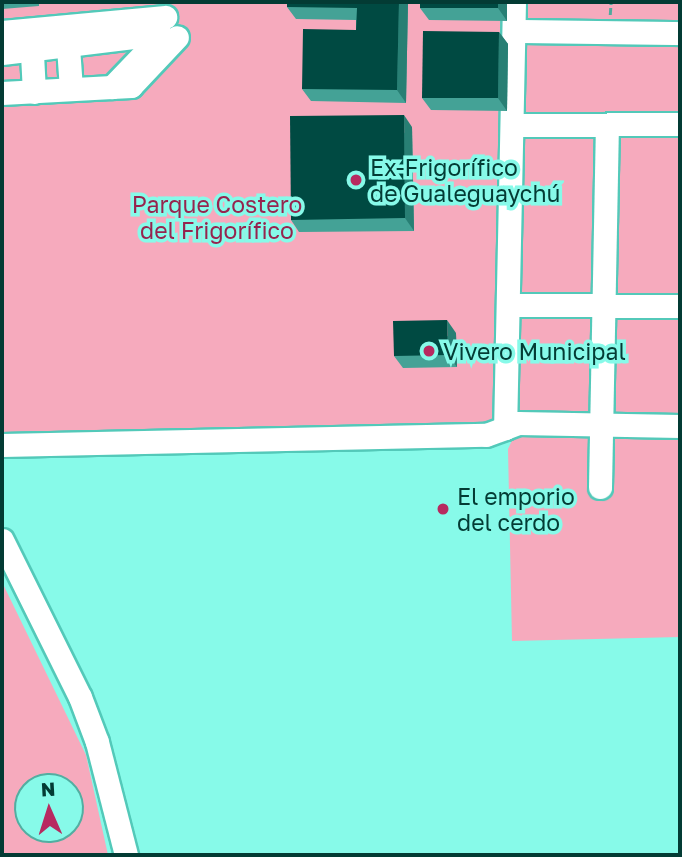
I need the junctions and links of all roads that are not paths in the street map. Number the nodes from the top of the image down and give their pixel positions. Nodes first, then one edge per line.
1 (514, 2) edge
2 (514, 31) junction
3 (2, 32) edge
4 (680, 33) edge
5 (67, 36) junction
6 (31, 40) junction
7 (2, 53) edge
8 (71, 89) junction
9 (34, 92) junction
10 (2, 93) edge
11 (607, 124) junction
12 (680, 124) edge
13 (512, 125) junction
14 (508, 305) junction
15 (603, 306) junction
16 (680, 306) edge
17 (601, 424) junction
18 (680, 426) edge
19 (505, 428) junction
20 (2, 445) edge
21 (600, 487) dead end
22 (2, 540) edge
23 (126, 855) edge

1 - 2 street
2 - 4 street
2 - 13 street
3 - 6 street
5 - 6 street
5 - 8 street
5 - 8 street
6 - 7 street
6 - 9 street
8 - 9 street
9 - 10 street
11 - 12 street
11 - 13 street
11 - 15 street
13 - 14 street
14 - 15 street
14 - 19 street
15 - 16 street
15 - 17 street
17 - 18 street
17 - 19 street
17 - 21 street
19 - 20 street
22 - 23 street

